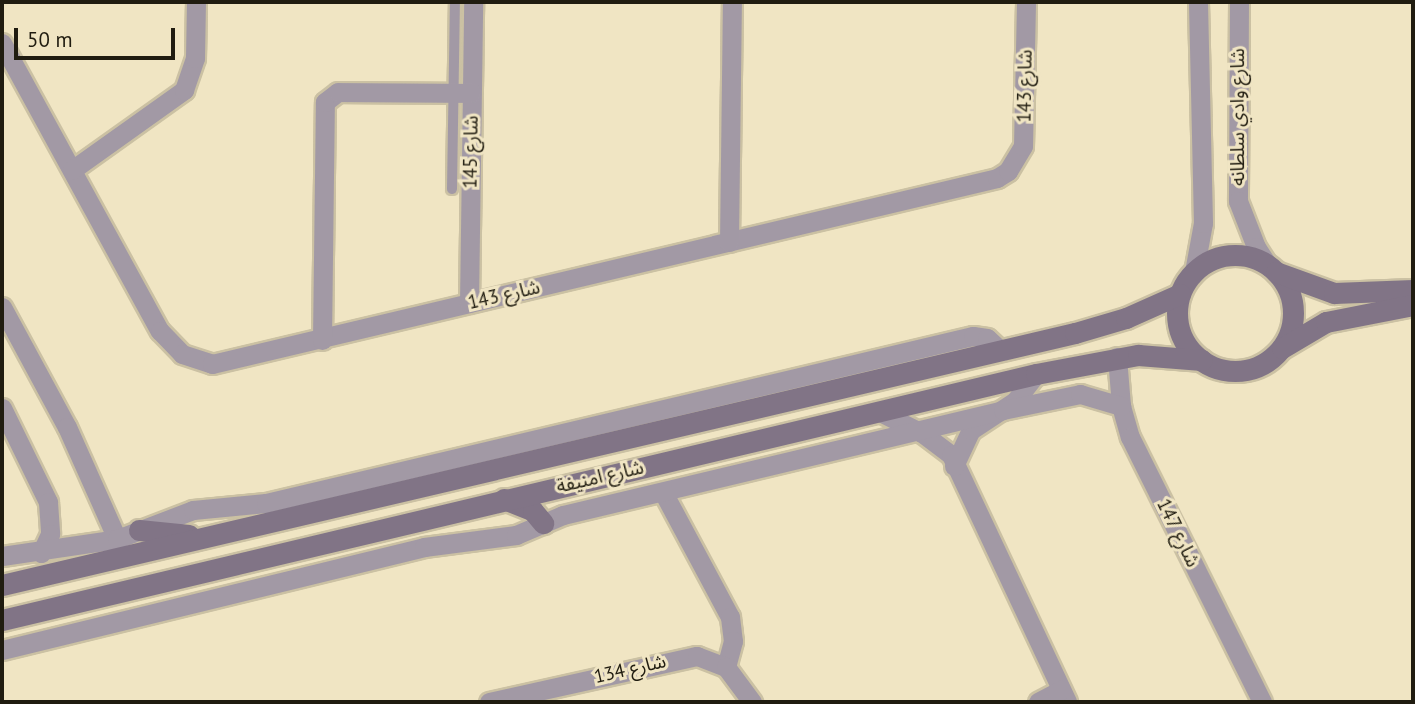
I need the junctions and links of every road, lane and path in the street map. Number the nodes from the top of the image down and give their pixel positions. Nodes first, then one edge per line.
1 (197, 2) edge
2 (455, 2) edge
3 (473, 2) edge
4 (732, 2) edge
5 (1026, 2) edge
6 (1198, 2) edge
7 (1239, 2) edge
8 (2, 43) edge
9 (462, 93) junction
10 (72, 170) junction
11 (452, 189) dead end
12 (729, 242) junction
13 (1272, 269) junction
14 (1194, 272) junction
15 (1413, 290) edge
16 (1180, 294) junction
17 (469, 303) junction
18 (1413, 305) edge
19 (2, 307) edge
20 (322, 340) junction
21 (1000, 350) junction
22 (1277, 352) junction
23 (1117, 357) junction
24 (1202, 360) junction
25 (1036, 374) junction
26 (1121, 406) junction
27 (2, 408) edge
28 (1003, 410) junction
29 (878, 411) junction
30 (922, 433) junction
31 (954, 466) junction
32 (663, 492) junction
33 (503, 499) junction
34 (543, 523) junction
35 (139, 530) junction
36 (208, 537) junction
37 (117, 539) junction
38 (41, 553) junction
39 (2, 556) edge
40 (2, 585) edge
41 (2, 620) edge
42 (2, 650) edge
43 (726, 667) junction
44 (1064, 696) edge
45 (489, 702) edge
46 (752, 702) edge
47 (1038, 702) edge
48 (1262, 702) edge

1 - 10 street
2 - 9 lane
3 - 9 street, شارع 145
4 - 12 street
5 - 12 street, شارع 143
6 - 14 street, شارع وادي سلطانه
7 - 13 street, شارع وادي سلطانه
8 - 10 street, شارع 143
9 - 11 lane
9 - 17 street, شارع 145
9 - 20 street
10 - 20 street, شارع 143
12 - 17 street, شارع 143
13 - 14 street
13 - 15 street
13 - 22 street
14 - 16 street
16 - 21 street, شارع امنيفة
16 - 24 street
17 - 20 street, شارع 143
18 - 22 street
19 - 37 street
21 - 35 street
21 - 36 street, شارع امنيفة
22 - 24 street
23 - 24 street, شارع امنيفة
23 - 25 street, شارع امنيفة
23 - 26 street, شارع 147
25 - 28 street
25 - 29 street, شارع امنيفة
26 - 28 street
26 - 48 street, شارع 147
27 - 38 street
28 - 30 street
28 - 31 street
29 - 30 street
29 - 33 street, شارع امنيفة
30 - 31 street
30 - 32 street
31 - 44 street
32 - 34 street
32 - 43 street
33 - 34 street
33 - 41 street, شارع امنيفة
34 - 42 street
35 - 36 street
35 - 37 street
36 - 40 street, شارع امنيفة
37 - 38 street
38 - 39 street
43 - 45 street, شارع 134
43 - 46 street
44 - 47 street

